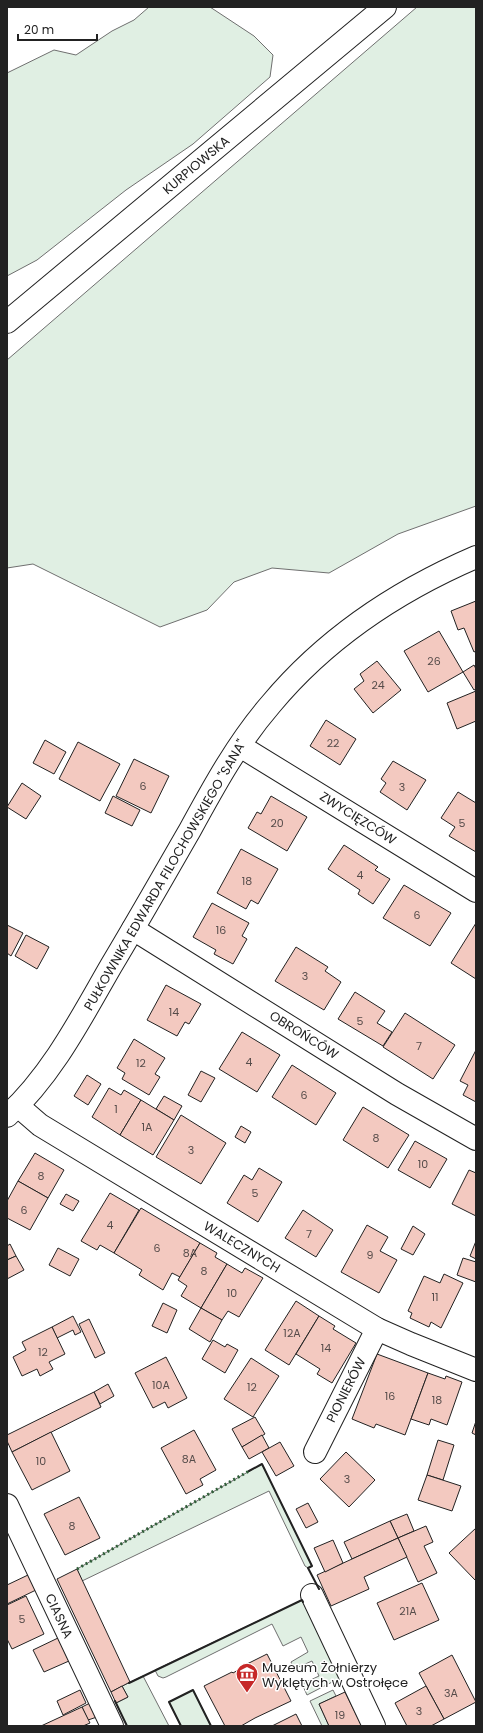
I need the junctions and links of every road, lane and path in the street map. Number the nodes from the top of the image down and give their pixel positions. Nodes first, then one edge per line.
1 (385, 7) edge
2 (7, 322) edge
3 (476, 557) edge
4 (240, 746) junction
5 (476, 891) edge
6 (133, 929) junction
7 (12, 1111) edge
8 (476, 1138) edge
9 (378, 1329) junction
10 (476, 1370) edge
11 (315, 1452) dead end
12 (7, 1505) edge
13 (312, 1595) dead end
14 (112, 1726) edge
15 (374, 1726) edge

1 - 2 street, KURPIOWSKA
3 - 4 street, PUŁKOWNIKA EDWARDA FILOCHOWSKIEGO "SANA"
4 - 5 street, ZWYCIĘZCÓW
4 - 6 street, PUŁKOWNIKA EDWARDA FILOCHOWSKIEGO "SANA"
6 - 7 street, PUŁKOWNIKA EDWARDA FILOCHOWSKIEGO "SANA"
6 - 8 street, OBROŃCÓW
7 - 9 street, WALECZNYCH
9 - 10 street, WALECZNYCH
9 - 11 street, PIONIERÓW
12 - 14 street, CIASNA
13 - 15 street

